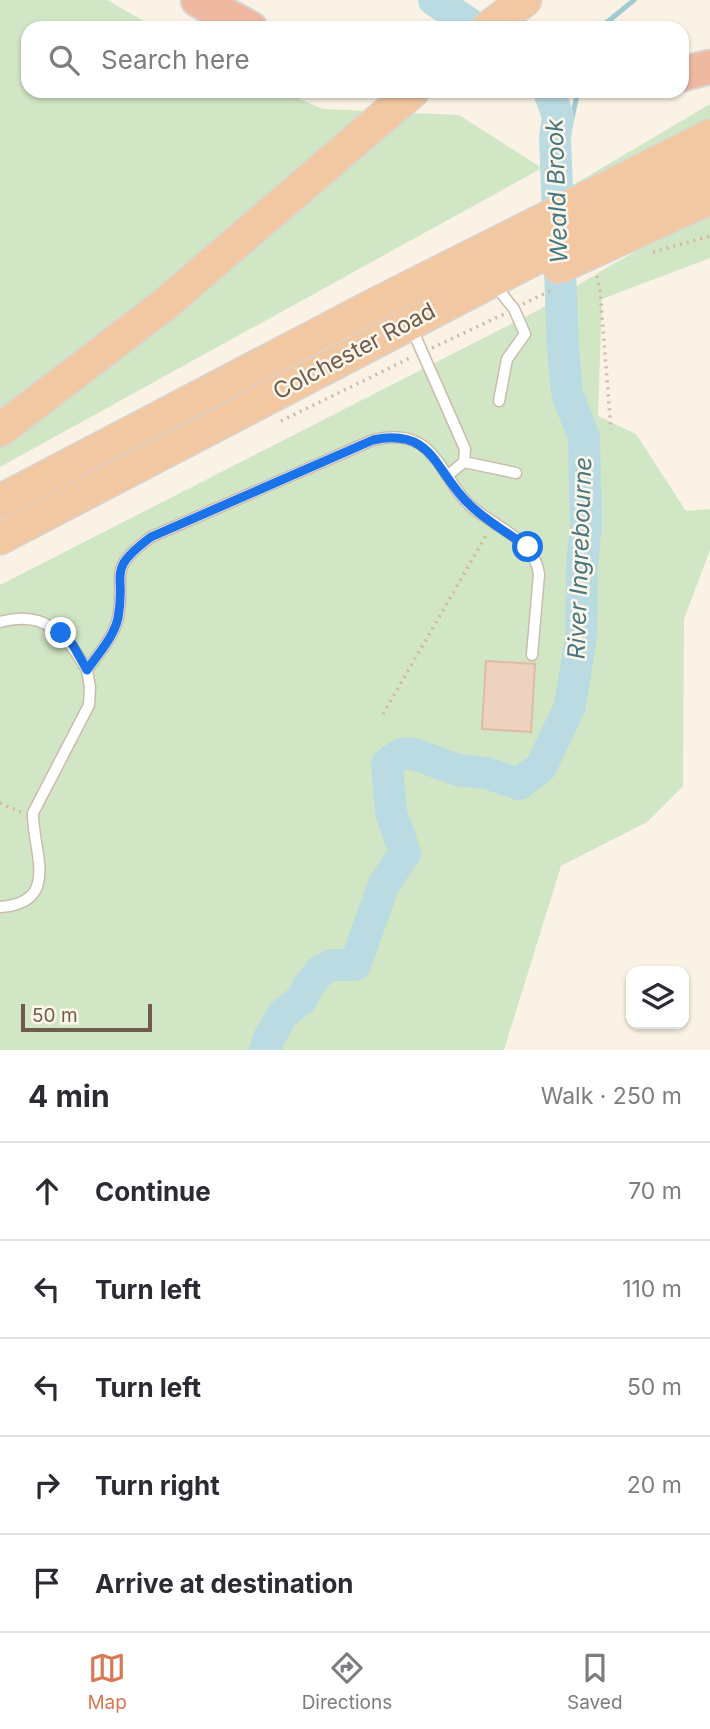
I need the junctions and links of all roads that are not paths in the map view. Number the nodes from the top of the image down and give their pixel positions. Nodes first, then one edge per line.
1 (198, 0) edge
2 (525, 0) edge
3 (237, 21) edge
4 (497, 21) edge
5 (710, 67) edge
6 (689, 72) edge
7 (405, 98) edge
8 (710, 136) edge
9 (710, 167) edge
10 (710, 198) edge
11 (585, 235) junction
12 (491, 280) junction
13 (409, 322) junction
14 (499, 401) dead end
15 (0, 430) edge
16 (464, 462) junction
17 (516, 473) dead end
18 (447, 476) junction
19 (0, 501) edge
20 (0, 538) edge
21 (0, 622) edge
22 (532, 655) dead end
23 (87, 670) junction
24 (0, 907) edge

1 - 3 highway
2 - 4 highway
5 - 6 highway
7 - 15 highway
8 - 11 highway, Colchester Road
9 - 11 highway, Colchester Road
10 - 11 highway
11 - 12 highway, Colchester Road
11 - 19 highway, Colchester Road
12 - 13 highway, Colchester Road
12 - 14 lane
13 - 16 lane
13 - 20 highway, Colchester Road
16 - 17 lane
16 - 18 lane
18 - 22 lane
18 - 23 lane
21 - 23 lane
23 - 24 lane

